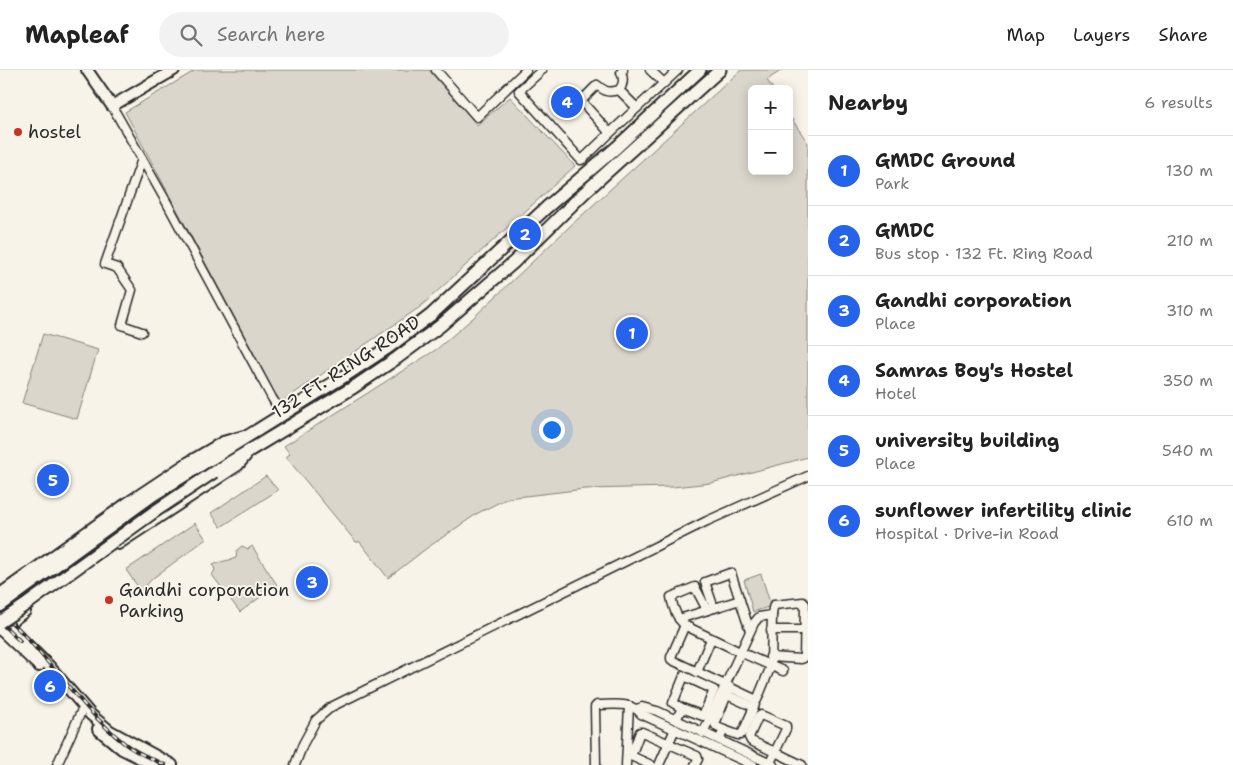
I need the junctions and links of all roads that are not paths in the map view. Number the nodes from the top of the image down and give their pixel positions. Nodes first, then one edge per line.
1 (87, 70) edge
2 (174, 70) edge
3 (436, 70) edge
4 (526, 70) edge
5 (542, 70) edge
6 (623, 70) edge
7 (650, 70) edge
8 (678, 70) edge
9 (700, 70) edge
10 (720, 70) edge
11 (664, 83) junction
12 (620, 90) junction
13 (112, 106) junction
14 (637, 108) junction
15 (610, 133) junction
16 (142, 159) junction
17 (142, 332) dead end
18 (282, 414) junction
19 (250, 434) junction
20 (255, 446) junction
21 (808, 476) edge
22 (0, 594) edge
23 (740, 600) junction
24 (0, 606) edge
25 (711, 609) junction
26 (772, 615) junction
27 (682, 622) junction
28 (1, 625) edge
29 (771, 630) junction
30 (805, 630) junction
31 (750, 631) junction
32 (711, 638) junction
33 (740, 652) junction
34 (771, 662) junction
35 (681, 664) junction
36 (783, 671) dead end
37 (697, 672) junction
38 (684, 676) junction
39 (727, 689) junction
40 (755, 704) junction
41 (629, 706) junction
42 (637, 708) junction
43 (682, 708) junction
44 (81, 712) junction
45 (676, 720) junction
46 (675, 729) junction
47 (724, 730) junction
48 (702, 732) junction
49 (719, 740) junction
50 (136, 744) junction
51 (669, 744) junction
52 (775, 752) junction
53 (135, 760) edge
54 (150, 761) edge
55 (772, 764) edge
56 (56, 765) edge
57 (172, 765) edge
58 (295, 765) edge
59 (596, 765) edge
60 (626, 765) edge
61 (651, 765) edge
62 (660, 765) edge
63 (695, 765) edge
64 (753, 765) edge
65 (802, 765) edge

1 - 13 street
2 - 13 street
3 - 4 street
5 - 15 street
6 - 12 street
7 - 11 street
8 - 11 street
9 - 18 main road, 132 FT. RING ROAD
10 - 20 main road, 132 FT. RING ROAD
11 - 14 street
12 - 14 street
12 - 15 street
13 - 16 street
14 - 15 street
16 - 17 street
16 - 18 street
18 - 19 main road, 132 FT. RING ROAD
19 - 22 street
19 - 24 main road, 132 FT. RING ROAD
20 - 28 main road, 132 FT. RING ROAD, bridge
20 - 28 street
21 - 58 street
23 - 25 street
23 - 25 street
23 - 31 street
25 - 27 street
25 - 27 street
26 - 29 street
26 - 30 street
26 - 31 street
27 - 32 street
27 - 35 street
28 - 44 street
28 - 50 street
29 - 30 street
29 - 34 street
30 - 34 street
31 - 33 street
32 - 33 street
32 - 37 street
33 - 34 street
33 - 39 street
34 - 36 street
34 - 40 street
35 - 37 street
35 - 38 street
37 - 39 street
38 - 43 street
38 - 43 street
39 - 40 street
39 - 47 street
39 - 48 street
40 - 47 street
41 - 42 street
41 - 59 street
41 - 60 street
42 - 45 street
42 - 46 street
43 - 45 street
44 - 53 street
44 - 56 street
45 - 48 street
46 - 51 street
46 - 64 street
47 - 49 street
48 - 49 street
49 - 55 street
50 - 53 street
50 - 54 street
51 - 61 street
51 - 62 street
51 - 63 street
52 - 52 street
52 - 55 street
52 - 65 street
53 - 54 street
54 - 57 street

